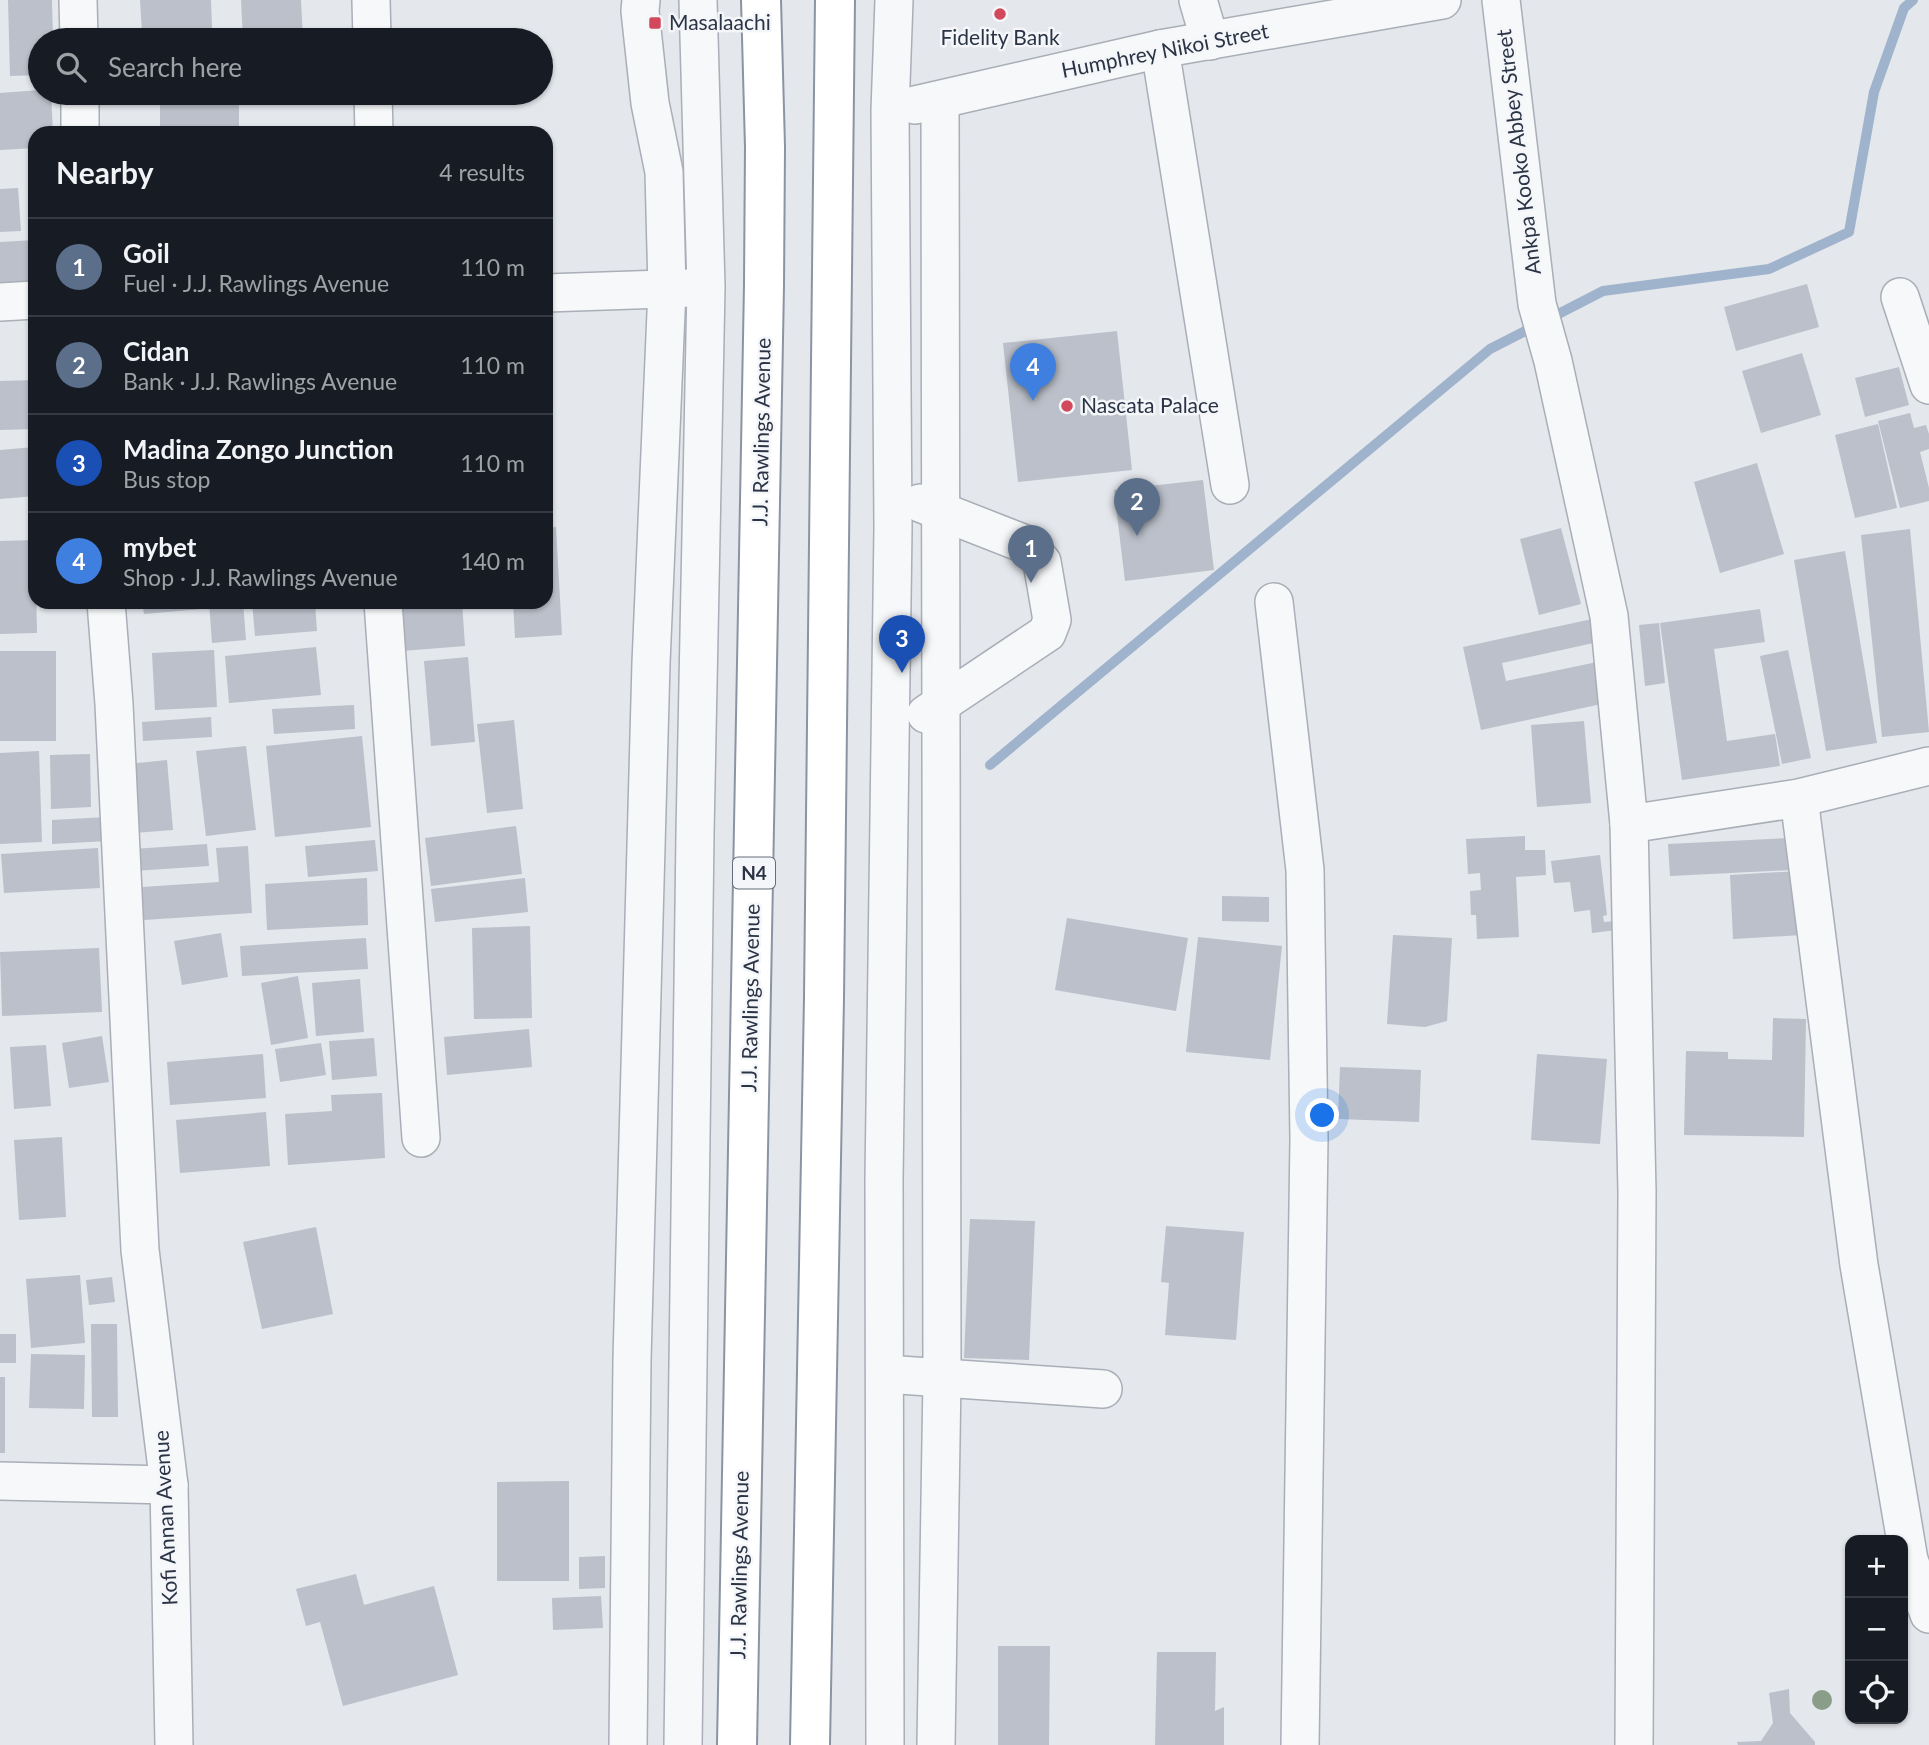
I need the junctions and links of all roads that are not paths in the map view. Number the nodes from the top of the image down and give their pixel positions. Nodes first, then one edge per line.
1 (78, 0) edge
2 (371, 0) edge
3 (640, 0) edge
4 (698, 0) edge
5 (761, 0) edge
6 (835, 0) edge
7 (894, 0) edge
8 (1198, 0) edge
9 (1442, 0) edge
10 (1501, 0) edge
11 (79, 28) edge
12 (372, 28) edge
13 (1210, 41) junction
14 (1160, 49) junction
15 (940, 100) junction
16 (79, 105) edge
17 (373, 105) edge
18 (890, 111) junction
19 (80, 126) edge
20 (374, 126) edge
21 (706, 287) junction
22 (667, 289) junction
23 (553, 293) edge
24 (1900, 297) dead end
25 (28, 300) edge
26 (0, 302) edge
27 (1929, 385) edge
28 (1230, 485) dead end
29 (893, 493) junction
30 (940, 511) junction
31 (1274, 602) dead end
32 (107, 609) edge
33 (383, 609) edge
34 (941, 704) junction
35 (891, 738) junction
36 (1929, 766) edge
37 (1798, 798) junction
38 (1629, 824) junction
39 (421, 1138) dead end
40 (885, 1374) junction
41 (942, 1379) junction
42 (1103, 1389) dead end
43 (0, 1481) edge
44 (169, 1485) junction
45 (1929, 1614) edge
46 (174, 1745) edge
47 (628, 1745) edge
48 (683, 1745) edge
49 (737, 1745) edge
50 (810, 1745) edge
51 (885, 1745) edge
52 (936, 1745) edge
53 (1300, 1745) edge
54 (1634, 1745) edge

1 - 11 street
2 - 12 street
3 - 22 street
4 - 21 street
5 - 49 highway, J.J. Rawlings Avenue / N4
6 - 50 highway
7 - 18 street
8 - 13 street
9 - 13 street, Humphrey Nikoi Street
10 - 38 street, Ankpa Kooko Abbey Street
13 - 14 street, Humphrey Nikoi Street
14 - 15 street, Humphrey Nikoi Street
14 - 28 street
15 - 18 street, Humphrey Nikoi Street
15 - 30 street
16 - 19 street
17 - 20 street
18 - 29 street
21 - 22 street
21 - 48 street
22 - 23 street
22 - 47 street
24 - 27 street
25 - 26 street
29 - 30 street
29 - 35 street
30 - 34 street
30 - 34 street
31 - 53 street
32 - 44 street, Kofi Annan Avenue
33 - 39 street
34 - 35 street
34 - 41 street
35 - 40 street
36 - 37 street
37 - 38 street
37 - 45 street
38 - 54 street, Ankpa Kooko Abbey Street
40 - 41 street
40 - 51 street
41 - 42 street
41 - 52 street
43 - 44 street
44 - 46 street, Kofi Annan Avenue

